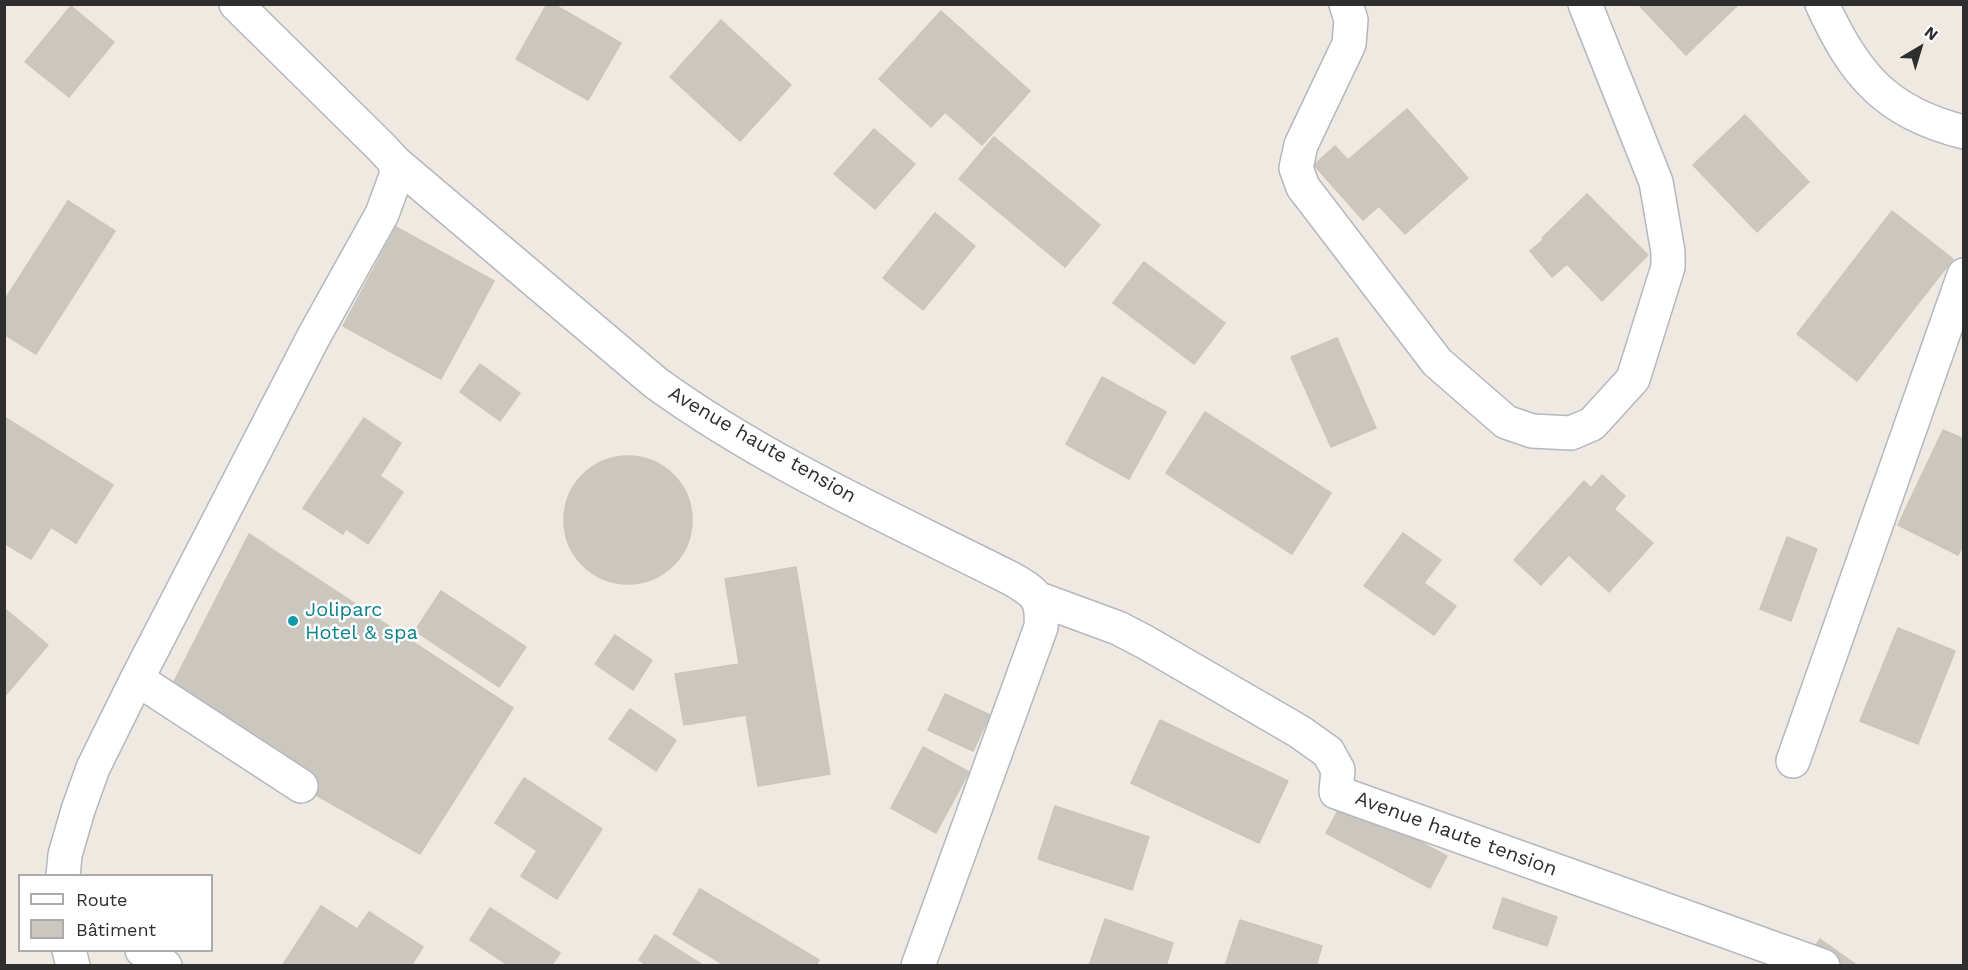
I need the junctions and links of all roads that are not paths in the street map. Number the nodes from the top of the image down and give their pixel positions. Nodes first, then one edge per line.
1 (236, 4) edge
2 (1346, 4) edge
3 (1585, 4) edge
4 (1822, 4) edge
5 (1964, 132) edge
6 (396, 163) junction
7 (1964, 275) edge
8 (1039, 598) junction
9 (137, 679) junction
10 (1793, 761) dead end
11 (301, 786) dead end
12 (63, 874) edge
13 (144, 952) edge
14 (165, 966) edge
15 (918, 966) edge
16 (1823, 966) edge

1 - 6 street, Avenue haute tension
2 - 3 street
4 - 5 street
6 - 8 street, Avenue haute tension
6 - 9 street
7 - 10 street
8 - 15 street
8 - 16 street, Avenue haute tension
9 - 11 street
9 - 12 street
13 - 14 street

